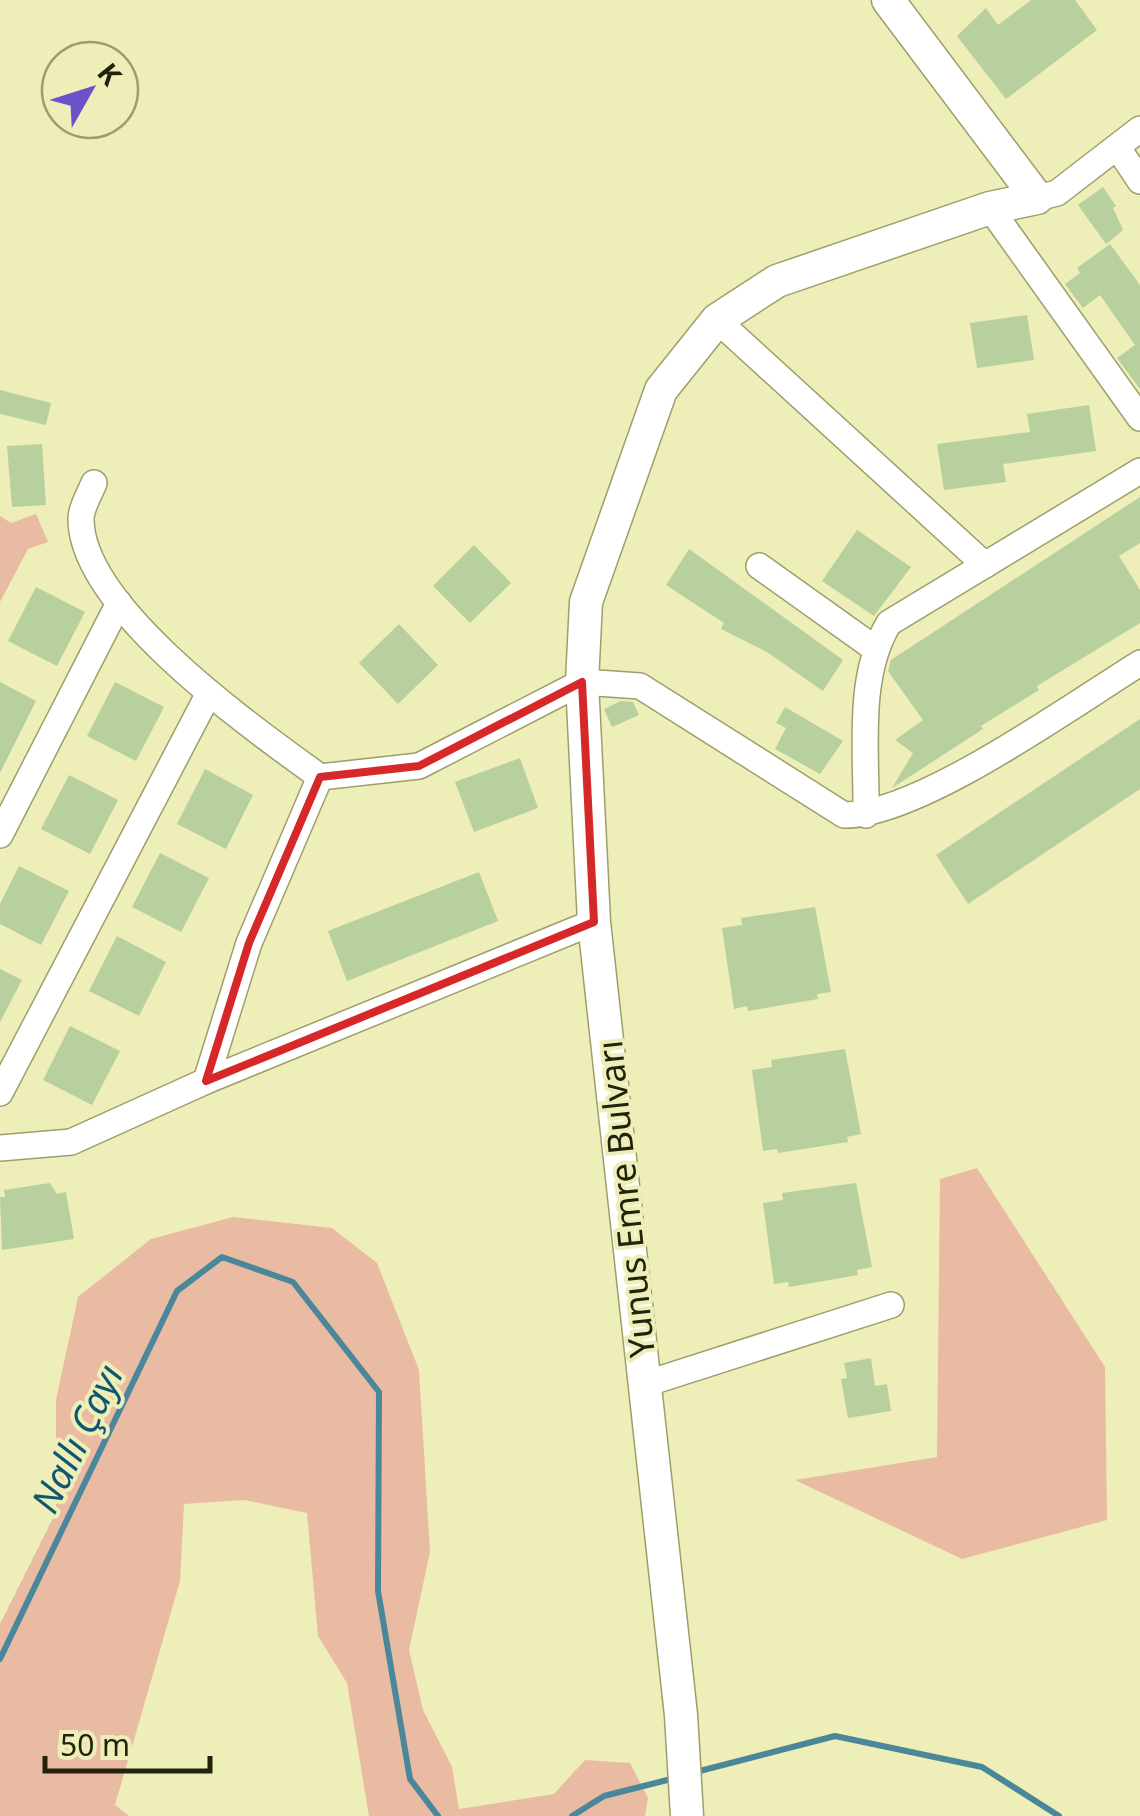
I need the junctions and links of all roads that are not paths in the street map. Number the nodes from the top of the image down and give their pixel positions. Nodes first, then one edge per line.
1 (888, 0) edge
2 (1140, 129) edge
3 (1118, 148) junction
4 (1140, 181) edge
5 (1037, 198) junction
6 (990, 208) junction
7 (717, 320) junction
8 (1140, 418) edge
9 (1140, 470) edge
10 (94, 483) dead end
11 (985, 565) junction
12 (759, 566) dead end
13 (119, 604) junction
14 (874, 648) junction
15 (1140, 663) edge
16 (582, 682) junction
17 (208, 695) junction
18 (320, 777) junction
19 (866, 815) junction
20 (0, 835) edge
21 (594, 922) junction
22 (206, 1081) junction
23 (0, 1093) edge
24 (0, 1148) edge
25 (891, 1306) dead end
26 (645, 1384) junction
27 (687, 1812) edge

1 - 5 street
2 - 3 street
3 - 4 street
3 - 5 street
5 - 6 street, Yunus Emre Bulvarı
6 - 7 street, Yunus Emre Bulvarı
6 - 8 street
7 - 11 street
7 - 16 street, Yunus Emre Bulvarı
9 - 11 street
10 - 13 street
11 - 14 street
12 - 14 street
13 - 17 street
13 - 20 street
14 - 19 street
15 - 19 street
16 - 18 street
16 - 19 street
16 - 21 street, Yunus Emre Bulvarı
17 - 18 street
17 - 23 street
18 - 22 street
21 - 22 street
21 - 26 street, Yunus Emre Bulvarı
22 - 24 street
25 - 26 street
26 - 27 street, Yunus Emre Bulvarı

